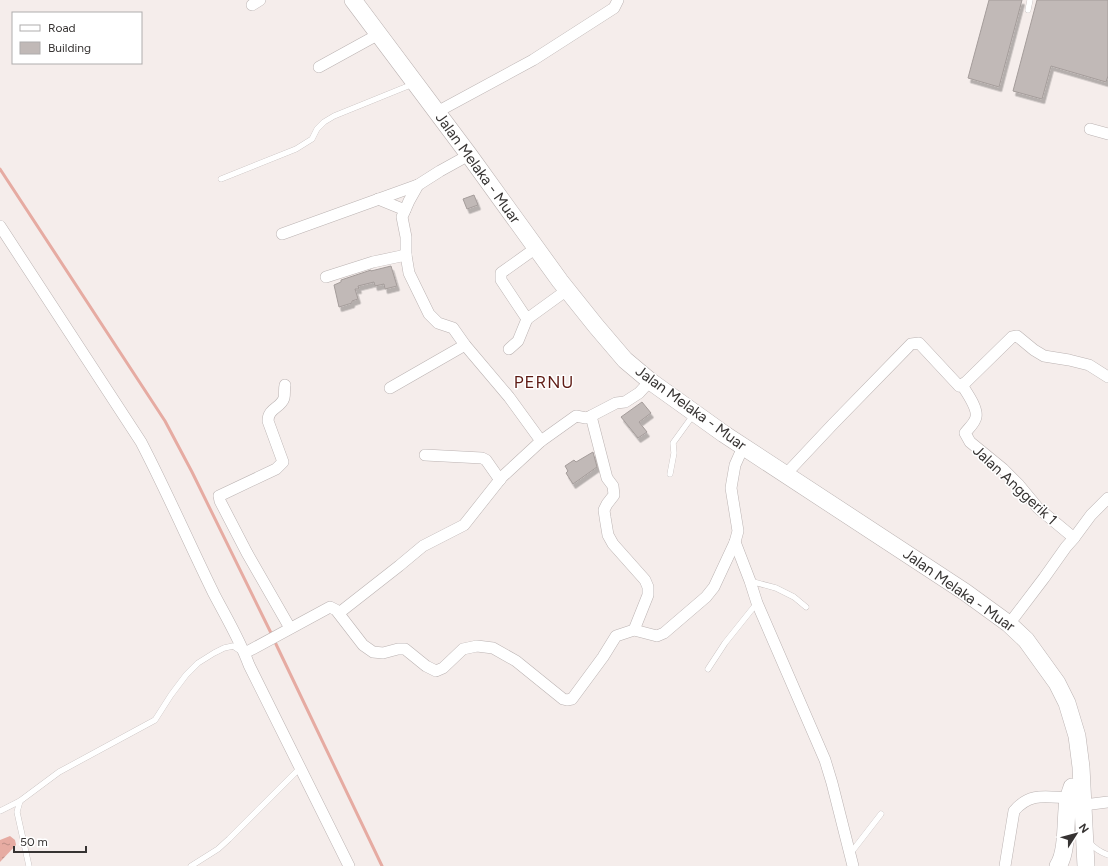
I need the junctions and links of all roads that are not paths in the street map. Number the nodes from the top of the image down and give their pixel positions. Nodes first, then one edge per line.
1 (353, 0) edge
2 (618, 0) edge
3 (1030, 0) edge
4 (1028, 10) dead end
5 (378, 34) junction
6 (319, 67) dead end
7 (415, 83) junction
8 (437, 112) junction
9 (1090, 129) dead end
10 (1108, 134) edge
11 (469, 155) junction
12 (221, 179) dead end
13 (418, 185) junction
14 (378, 199) junction
15 (405, 210) junction
16 (0, 226) edge
17 (282, 234) dead end
18 (536, 248) junction
19 (406, 255) junction
20 (326, 277) dead end
21 (567, 290) junction
22 (527, 319) junction
23 (465, 345) junction
24 (509, 349) dead end
25 (1108, 377) edge
26 (285, 384) dead end
27 (962, 385) junction
28 (645, 387) junction
29 (390, 388) dead end
30 (591, 416) junction
31 (691, 417) junction
32 (541, 441) junction
33 (743, 447) junction
34 (426, 455) dead end
35 (670, 474) dead end
36 (786, 474) junction
37 (500, 480) junction
38 (1108, 498) edge
39 (1074, 538) junction
40 (735, 542) junction
41 (750, 581) junction
42 (757, 603) junction
43 (806, 607) dead end
44 (338, 613) junction
45 (1009, 624) junction
46 (634, 630) junction
47 (286, 631) junction
48 (245, 653) junction
49 (708, 669) dead end
50 (301, 768) junction
51 (1075, 798) junction
52 (20, 801) junction
53 (1108, 802) edge
54 (0, 811) edge
55 (881, 814) dead end
56 (1084, 837) junction
57 (850, 855) junction
58 (1108, 856) edge
59 (29, 866) edge
60 (191, 866) edge
61 (349, 866) edge
62 (853, 866) edge
63 (1005, 866) edge
64 (1058, 866) edge
65 (1075, 866) edge
66 (1081, 866) edge
67 (1086, 866) edge

1 - 5 main road, Jalan Melaka - Muar
2 - 8 street
3 - 4 lane
5 - 6 street
5 - 7 main road, Jalan Melaka - Muar
7 - 8 main road, Jalan Melaka - Muar
7 - 12 lane
8 - 11 main road, Jalan Melaka - Muar
9 - 10 street
11 - 13 street
11 - 18 main road, Jalan Melaka - Muar
13 - 14 street
13 - 15 street
14 - 15 street
14 - 17 street
15 - 19 street
16 - 48 street
18 - 21 main road, Jalan Melaka - Muar
18 - 22 street
19 - 20 street
19 - 23 street
21 - 22 street
21 - 28 main road, Jalan Melaka - Muar
22 - 24 street
23 - 29 street
23 - 32 street
25 - 27 street
26 - 47 street
27 - 36 street
27 - 39 street, Jalan Anggerik 1
28 - 30 street
28 - 31 main road, Jalan Melaka - Muar
30 - 32 street
30 - 46 street
31 - 33 main road, Jalan Melaka - Muar
31 - 35 lane
32 - 37 street
33 - 36 main road, Jalan Melaka - Muar
33 - 40 street
34 - 37 street
36 - 45 main road, Jalan Melaka - Muar
37 - 44 street
38 - 39 street
39 - 45 street
40 - 41 street
40 - 46 street
41 - 42 street
41 - 43 lane
42 - 49 lane
42 - 57 street
44 - 46 street
44 - 47 street
45 - 51 main road, Jalan Melaka - Muar
47 - 48 street
48 - 50 street
48 - 52 lane
50 - 60 lane
50 - 61 street
51 - 53 street
51 - 56 main road, Jalan Melaka - Muar
51 - 63 street
51 - 64 main road
51 - 65 main road, Jalan Melaka - Muar
51 - 66 main road
52 - 54 lane
52 - 59 lane
55 - 57 lane
56 - 58 lane
56 - 67 main road, Jalan Melaka - Muar
57 - 62 street

